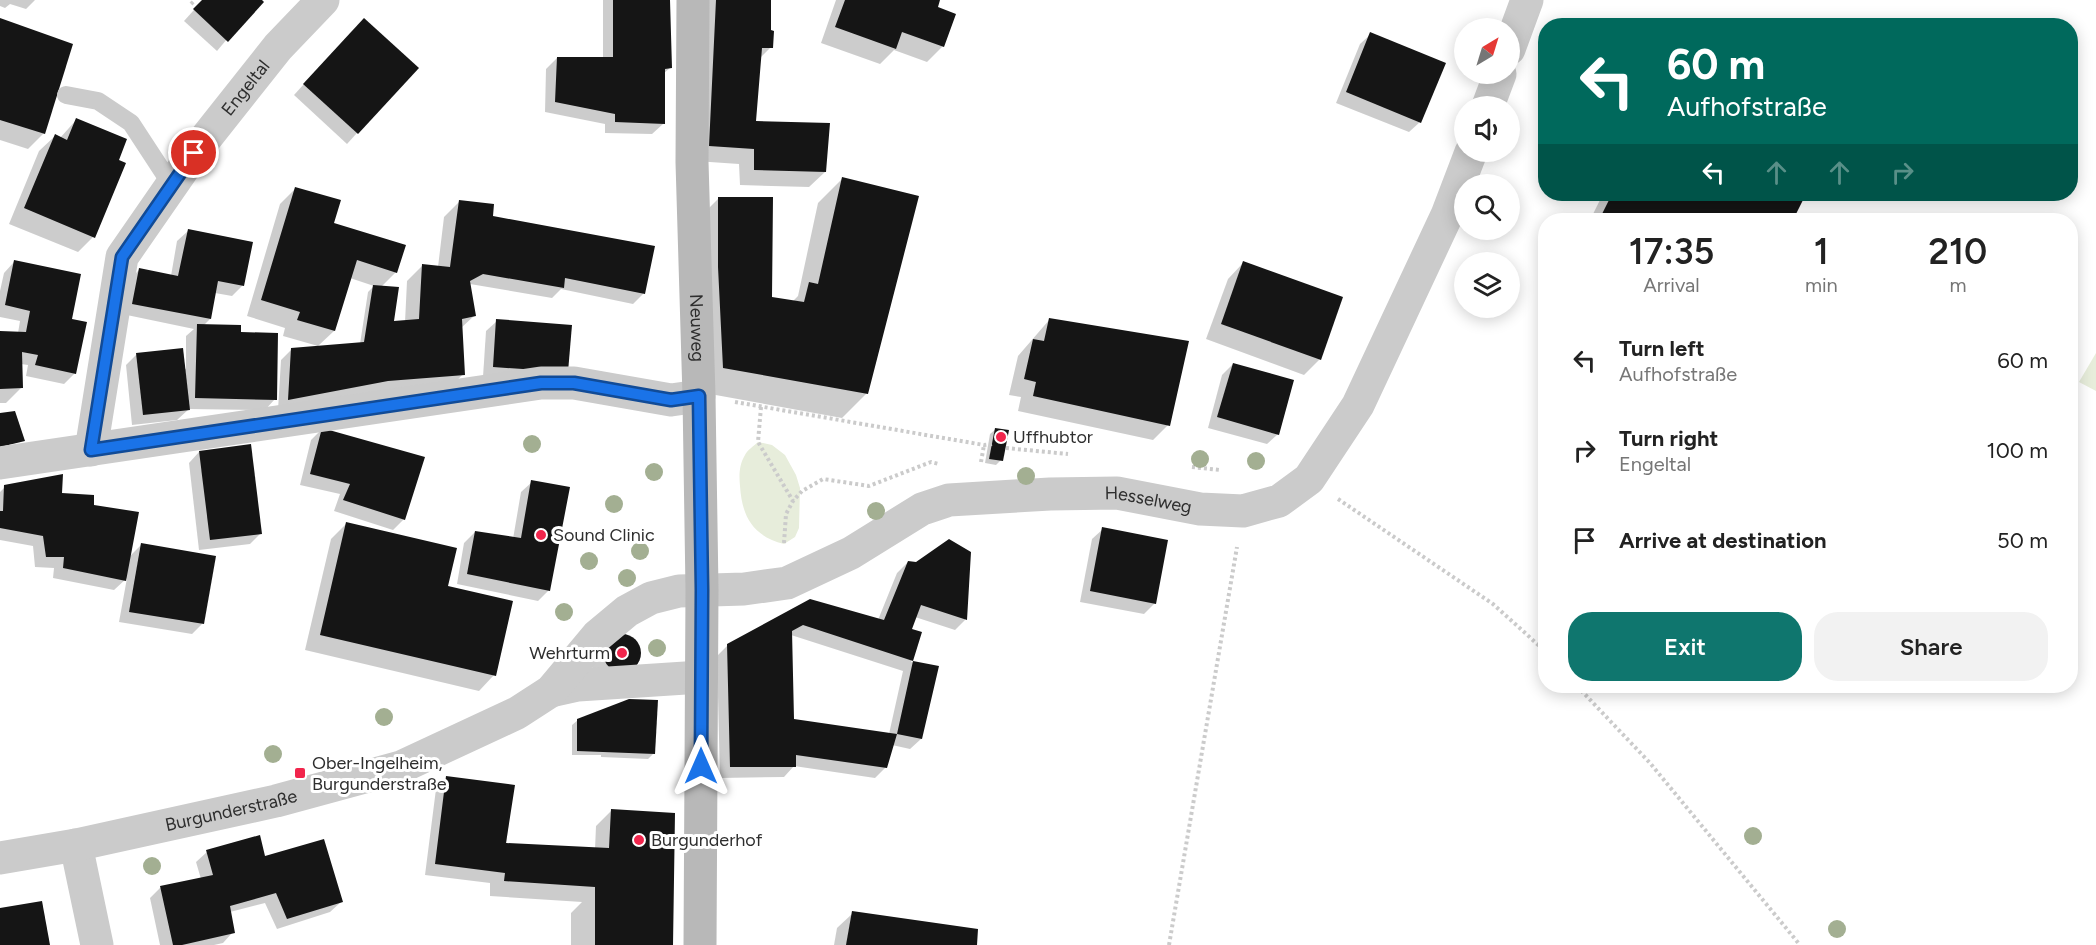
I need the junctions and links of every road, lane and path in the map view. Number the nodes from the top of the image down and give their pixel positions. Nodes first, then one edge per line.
1 (323, 0) edge
2 (693, 0) edge
3 (1527, 0) edge
4 (1520, 19) edge
5 (66, 95) dead end
6 (1467, 162) edge
7 (176, 180) junction
8 (699, 396) junction
9 (760, 407) junction
10 (992, 444) dead end
11 (984, 445) junction
12 (91, 450) junction
13 (0, 463) edge
14 (940, 464) dead end
15 (980, 472) dead end
16 (1309, 479) junction
17 (794, 501) junction
18 (1243, 511) junction
19 (800, 577) junction
20 (702, 590) junction
21 (1538, 645) edge
22 (701, 677) junction
23 (551, 691) junction
24 (1584, 693) edge
25 (75, 845) junction
26 (0, 858) edge
27 (97, 945) edge
28 (700, 945) edge
29 (1169, 945) edge
30 (1800, 945) edge

1 - 7 street, Engeltal
2 - 8 street, Neuweg
3 - 4 street
5 - 7 lane
6 - 16 street, Hesselweg
7 - 12 street, Engeltal
8 - 9 path
8 - 12 street
8 - 20 street, Neuweg
9 - 11 path
9 - 17 path
10 - 11 path
11 - 15 path
12 - 13 street
14 - 17 path
16 - 18 street, Hesselweg
16 - 21 path
17 - 19 path
18 - 19 street, Hesselweg
18 - 29 path
19 - 20 street, Hesselweg
20 - 22 street, Neuweg
20 - 23 street, Burgunderstraße
22 - 23 street, Burgunderstraße
22 - 28 street, Neuweg
23 - 25 street, Burgunderstraße
24 - 30 path
25 - 26 street, Burgunderstraße
25 - 27 street

